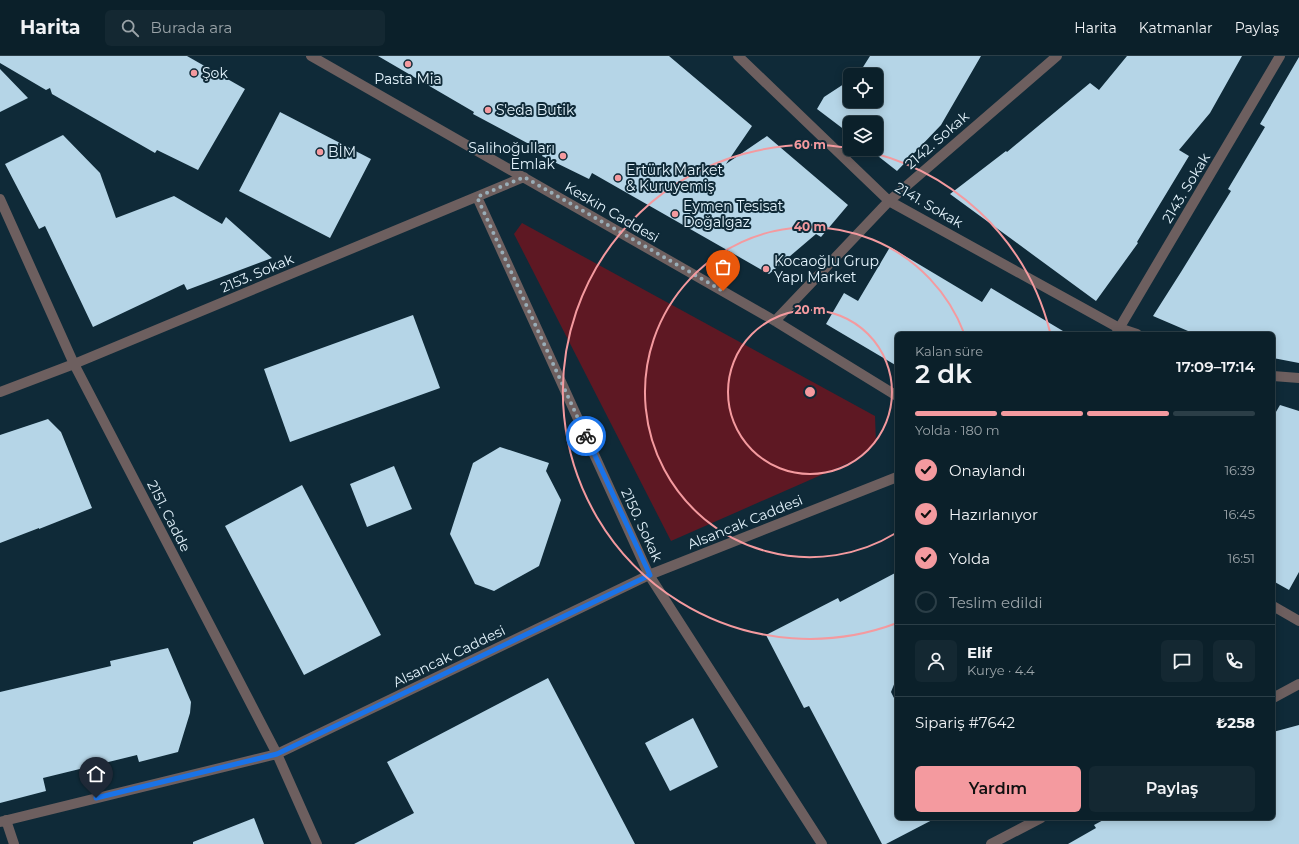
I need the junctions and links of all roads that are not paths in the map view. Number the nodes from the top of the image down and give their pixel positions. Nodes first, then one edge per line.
1 (311, 56) edge
2 (738, 56) edge
3 (1057, 56) edge
4 (1280, 56) edge
5 (524, 177) junction
6 (477, 197) junction
7 (0, 199) edge
8 (889, 200) junction
9 (775, 321) junction
10 (1117, 331) edge
11 (74, 364) junction
12 (1275, 376) edge
13 (1299, 378) edge
14 (0, 392) edge
15 (895, 395) edge
16 (895, 477) edge
17 (650, 575) junction
18 (1275, 607) edge
19 (1299, 621) edge
20 (1299, 684) edge
21 (1275, 697) edge
22 (277, 754) junction
23 (1037, 820) edge
24 (3, 821) edge
25 (14, 844) edge
26 (317, 844) edge
27 (822, 844) edge
28 (991, 844) edge

1 - 5 street, Keskin Caddesi
2 - 8 street, 2141. Sokak
3 - 8 street, 2142. Sokak
4 - 10 street, 2143. Sokak
5 - 6 street, 2153. Sokak
5 - 9 street, Keskin Caddesi
6 - 11 street, 2153. Sokak
6 - 17 street, 2150. Sokak
7 - 11 street, 2151. Cadde
8 - 9 street, 2142. Sokak
8 - 10 street, 2141. Sokak
9 - 15 street, Keskin Caddesi
11 - 14 street, 2153. Sokak
11 - 22 street, 2151. Cadde
12 - 13 street
16 - 17 street, Alsancak Caddesi
17 - 22 street, Alsancak Caddesi
17 - 27 street, 2150. Sokak
18 - 19 street
20 - 21 street
22 - 24 street, Alsancak Caddesi
22 - 26 street, 2151. Cadde
23 - 28 street
24 - 25 street

